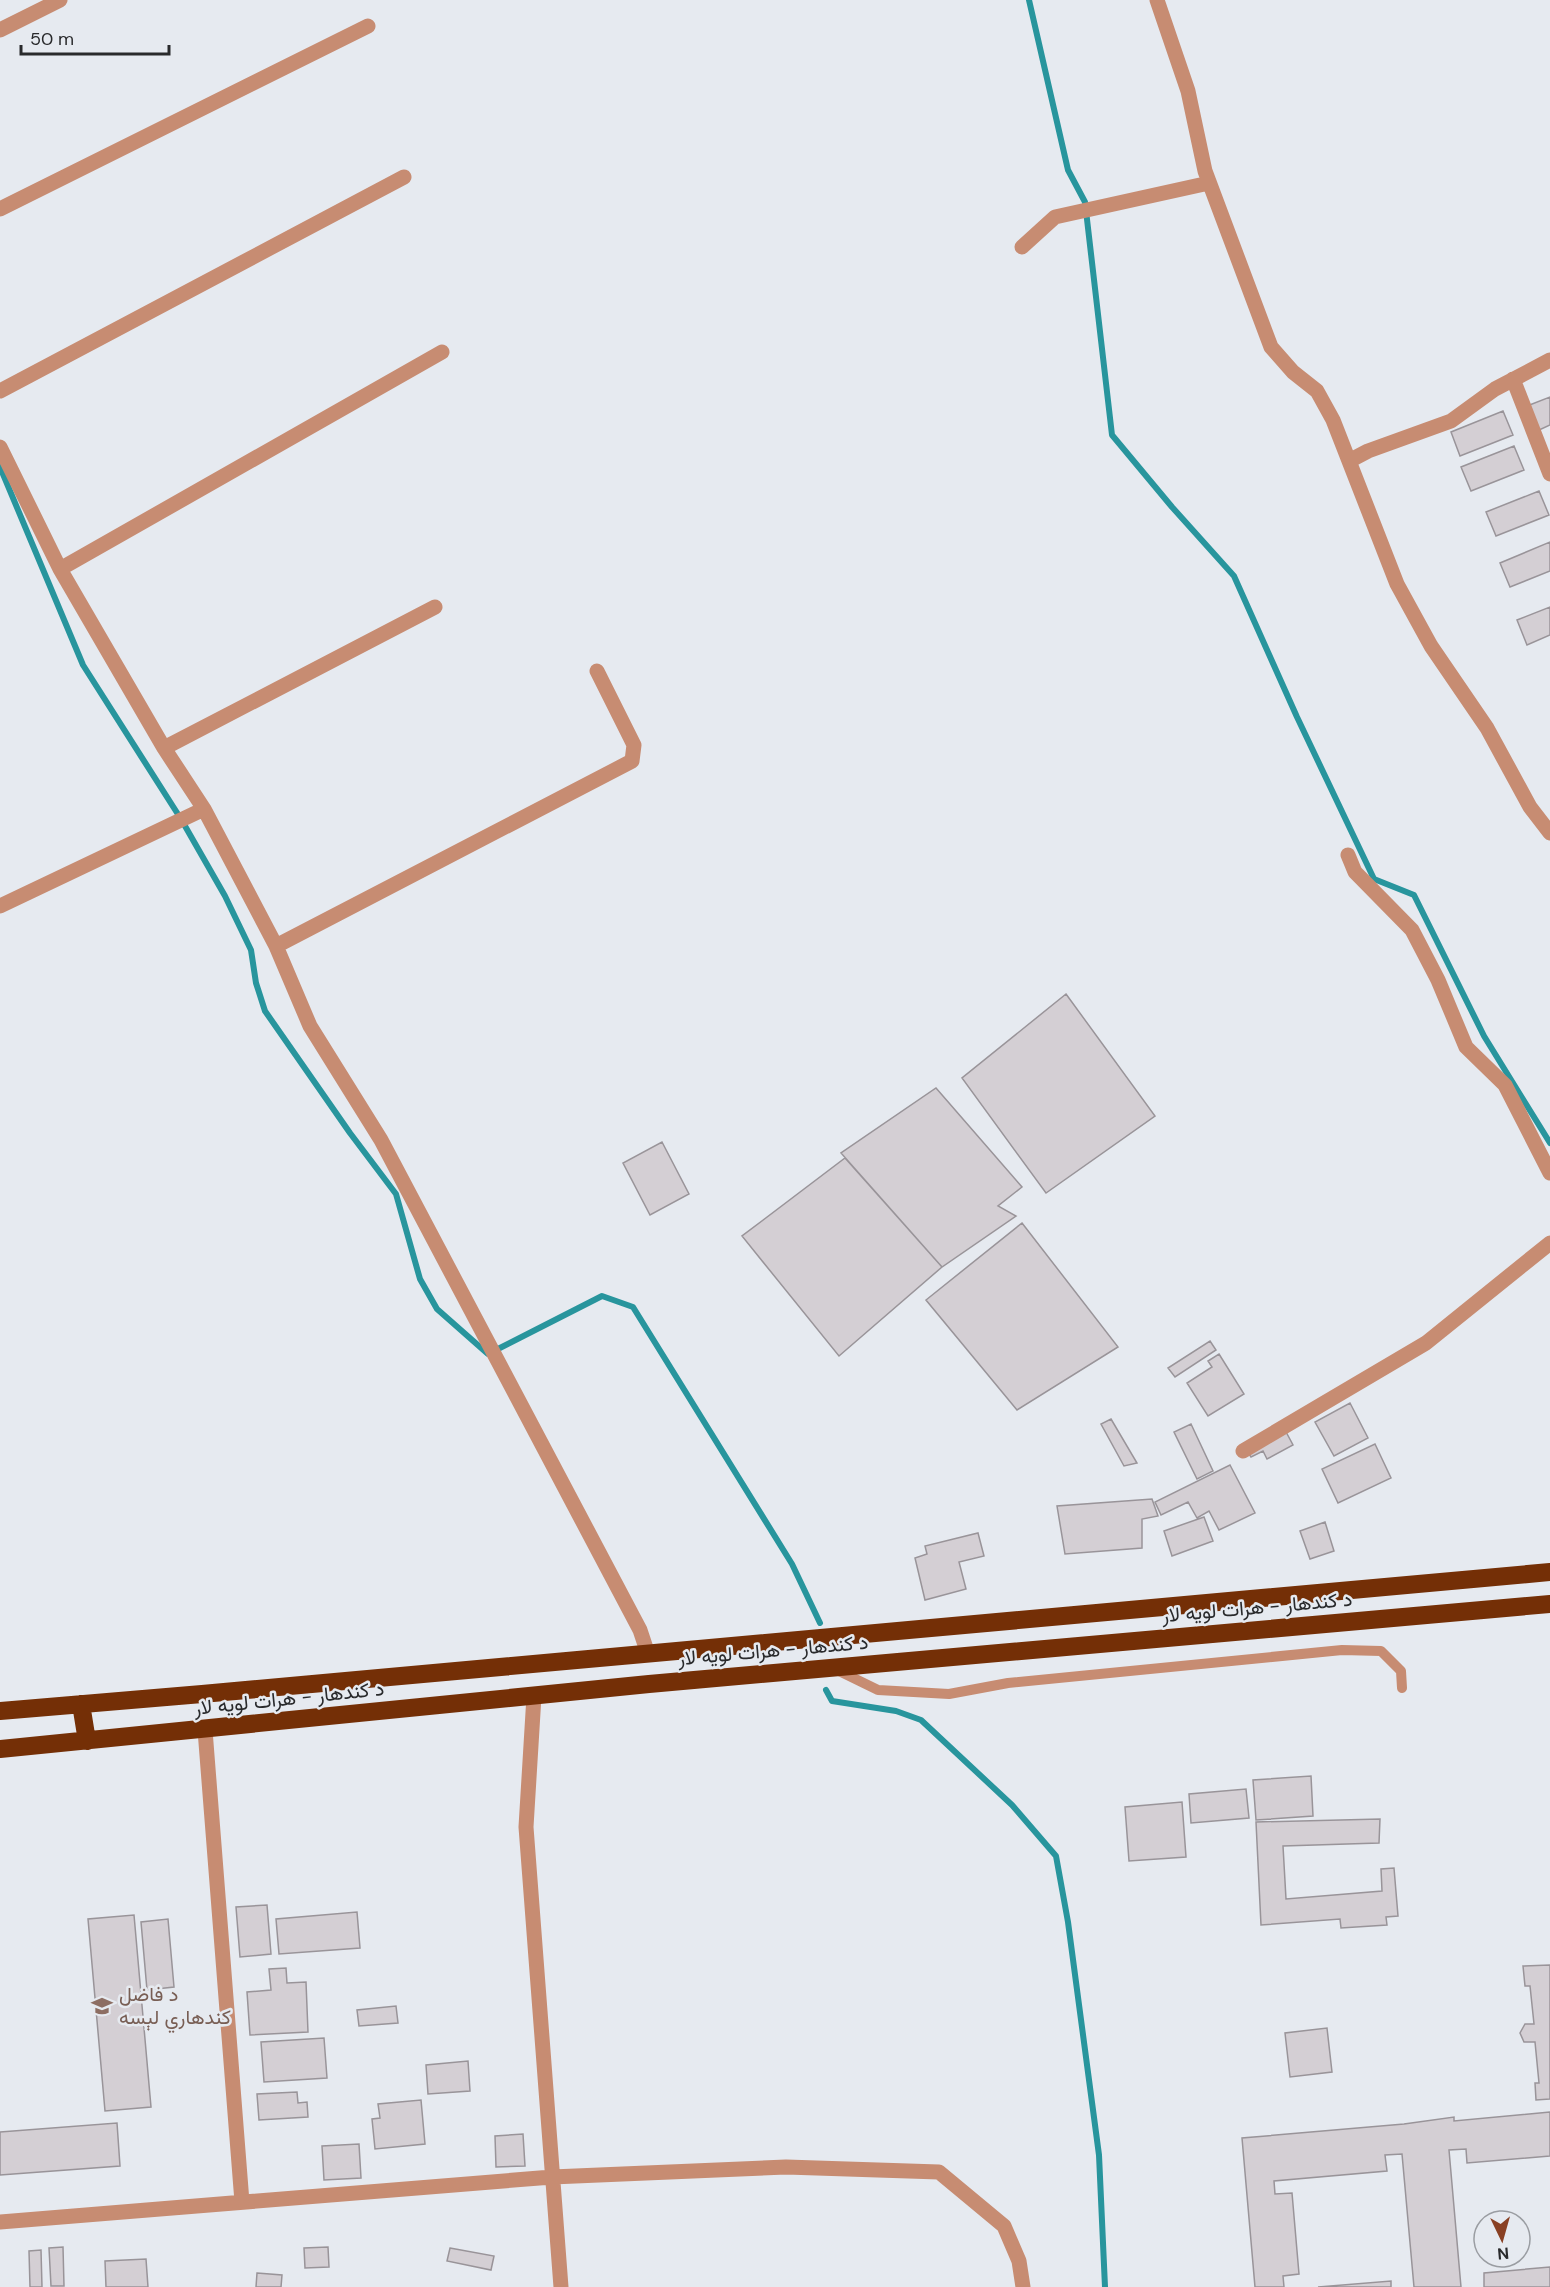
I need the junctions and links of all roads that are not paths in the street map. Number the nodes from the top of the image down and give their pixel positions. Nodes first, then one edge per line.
1 (60, 0) edge
2 (1157, 0) edge
3 (368, 26) dead end
4 (0, 30) edge
5 (404, 177) dead end
6 (1209, 183) junction
7 (0, 209) edge
8 (1023, 247) dead end
9 (442, 352) dead end
10 (1550, 360) edge
11 (1513, 379) junction
12 (0, 391) edge
13 (0, 447) edge
14 (1357, 457) junction
15 (1550, 474) edge
16 (60, 569) junction
17 (435, 607) dead end
18 (597, 671) dead end
19 (164, 748) junction
20 (198, 813) junction
21 (1550, 833) edge
22 (1348, 855) dead end
23 (0, 906) edge
24 (276, 946) junction
25 (1550, 1173) edge
26 (1550, 1243) edge
27 (1243, 1451) dead end
28 (1550, 1572) edge
29 (1386, 1587) junction
30 (1550, 1604) edge
31 (1391, 1618) junction
32 (648, 1654) junction
33 (832, 1668) junction
34 (650, 1684) junction
35 (1402, 1688) dead end
36 (534, 1696) junction
37 (81, 1704) junction
38 (0, 1711) edge
39 (205, 1730) junction
40 (87, 1741) junction
41 (0, 1749) edge
42 (552, 2176) junction
43 (242, 2202) junction
44 (0, 2222) edge
45 (561, 2287) edge
46 (1023, 2287) edge

1 - 4 street
2 - 6 street
3 - 7 street
5 - 12 street
6 - 8 street
6 - 14 street
9 - 16 street
10 - 11 street
11 - 14 street
11 - 15 street
13 - 16 street
14 - 21 street
16 - 19 street
17 - 19 street
18 - 24 street
19 - 20 street
20 - 23 street
20 - 24 street
22 - 25 street
24 - 32 street
26 - 27 street
28 - 29 highway, د کندهار - هرات لويه لار
29 - 31 highway
29 - 32 highway, د کندهار - هرات لويه لار
30 - 31 highway, د کندهار - هرات لويه لار
31 - 33 highway, د کندهار - هرات لويه لار
32 - 34 highway
32 - 37 highway, د کندهار - هرات لويه لار
33 - 34 highway, د کندهار - هرات لويه لار
33 - 35 lane
34 - 36 highway, د کندهار - هرات لويه لار
36 - 39 highway, د کندهار - هرات لويه لار
36 - 42 street
37 - 38 highway, د کندهار - هرات لويه لار
37 - 40 highway
39 - 40 highway, د کندهار - هرات لويه لار
39 - 43 street
40 - 41 highway, د کندهار - هرات لويه لار
42 - 43 street
42 - 45 street
42 - 46 street
43 - 44 street

